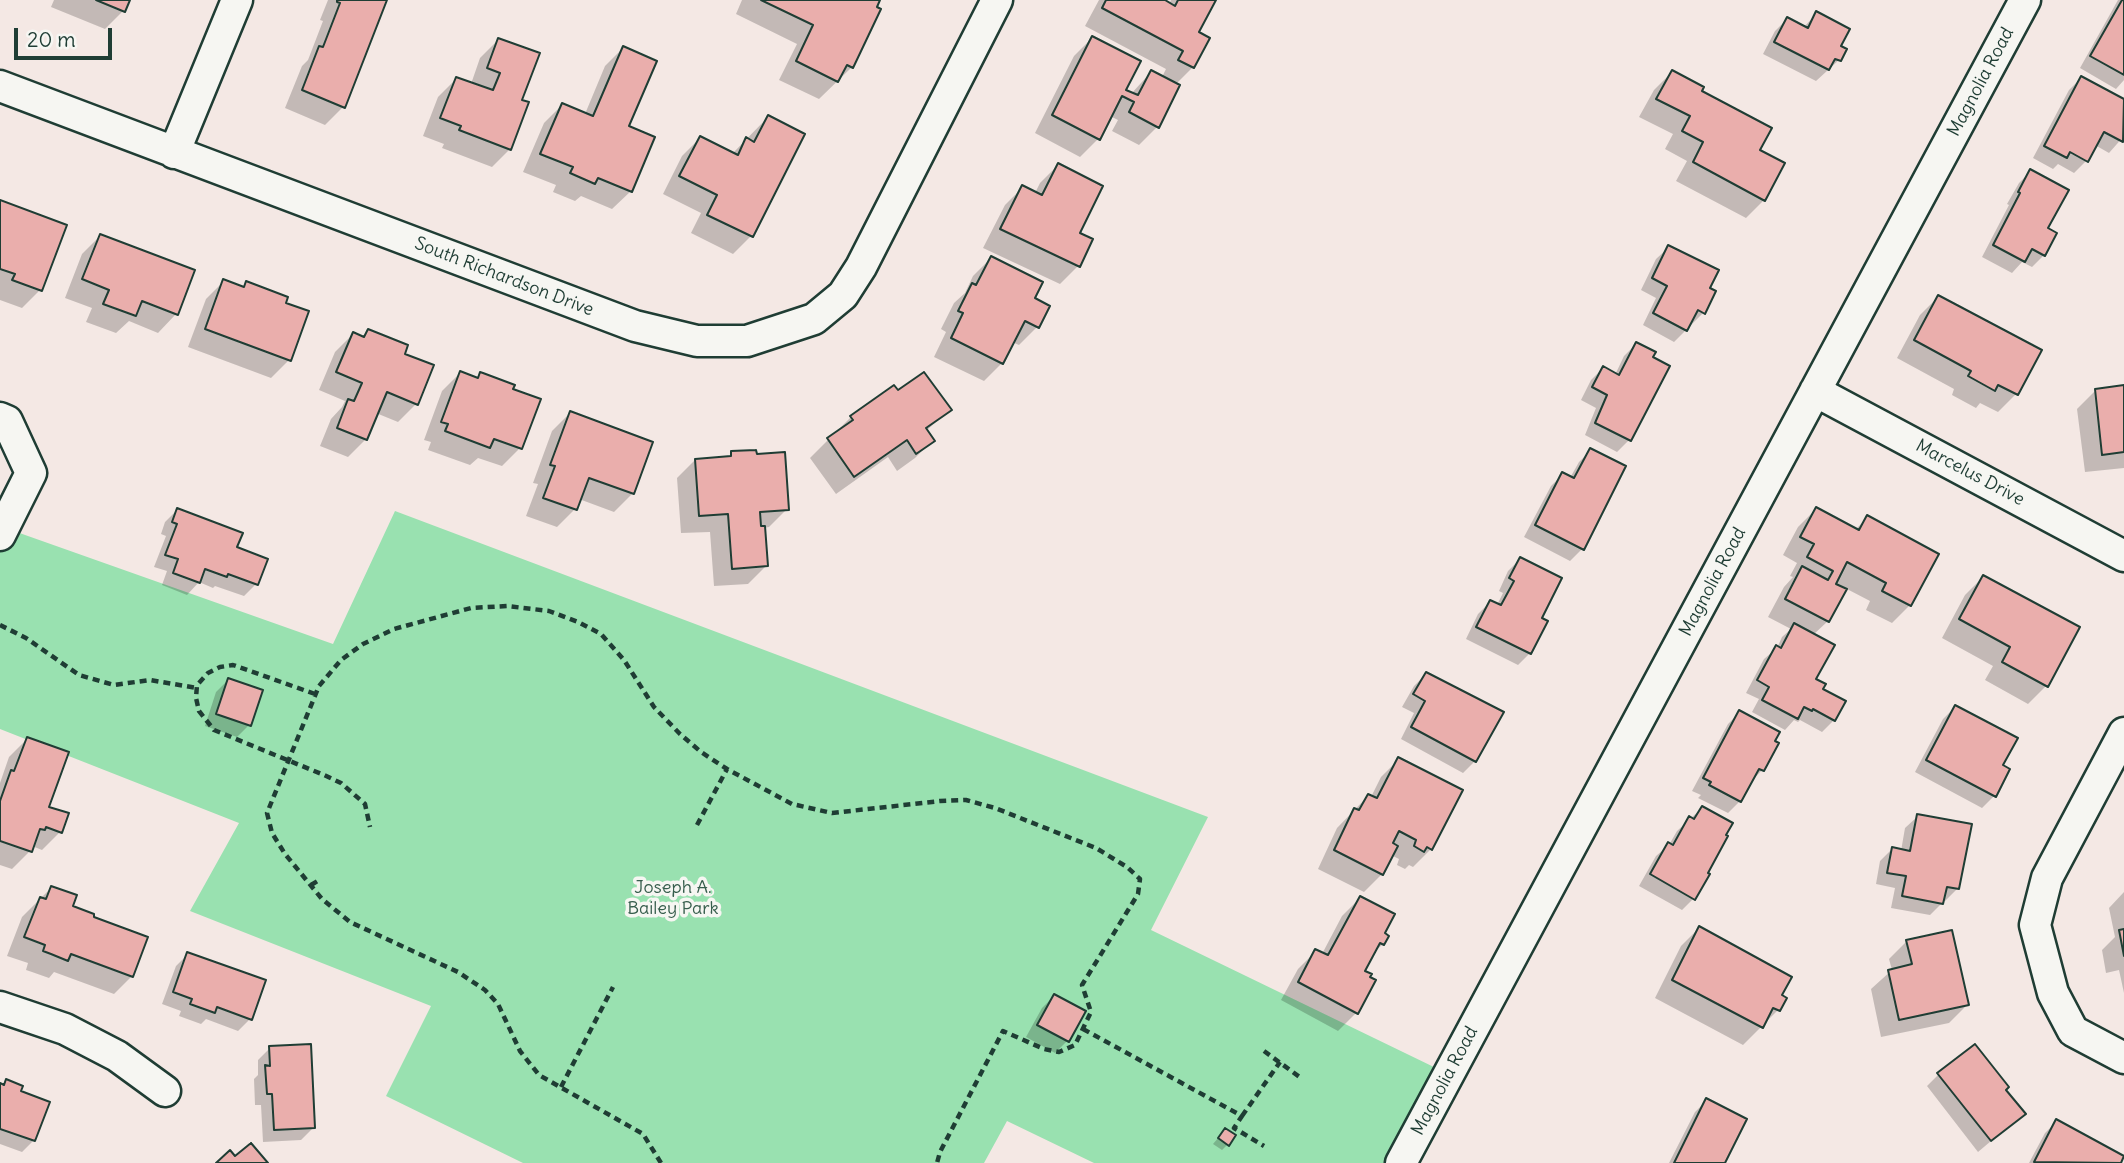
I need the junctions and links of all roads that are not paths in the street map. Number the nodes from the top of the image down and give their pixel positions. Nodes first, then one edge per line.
1 (237, 0) edge
2 (996, 0) edge
3 (2025, 0) edge
4 (0, 86) edge
5 (174, 153) junction
6 (1815, 391) junction
7 (0, 418) edge
8 (0, 535) edge
9 (2124, 556) edge
10 (2124, 733) edge
11 (0, 1007) edge
12 (2124, 1058) edge
13 (165, 1091) dead end
14 (1401, 1163) edge

1 - 5 street
2 - 5 street, South Richardson Drive
3 - 6 street, Magnolia Road
4 - 5 street, South Richardson Drive
6 - 9 street, Marcelus Drive
6 - 14 street, Magnolia Road
7 - 8 street
10 - 12 street
11 - 13 street

